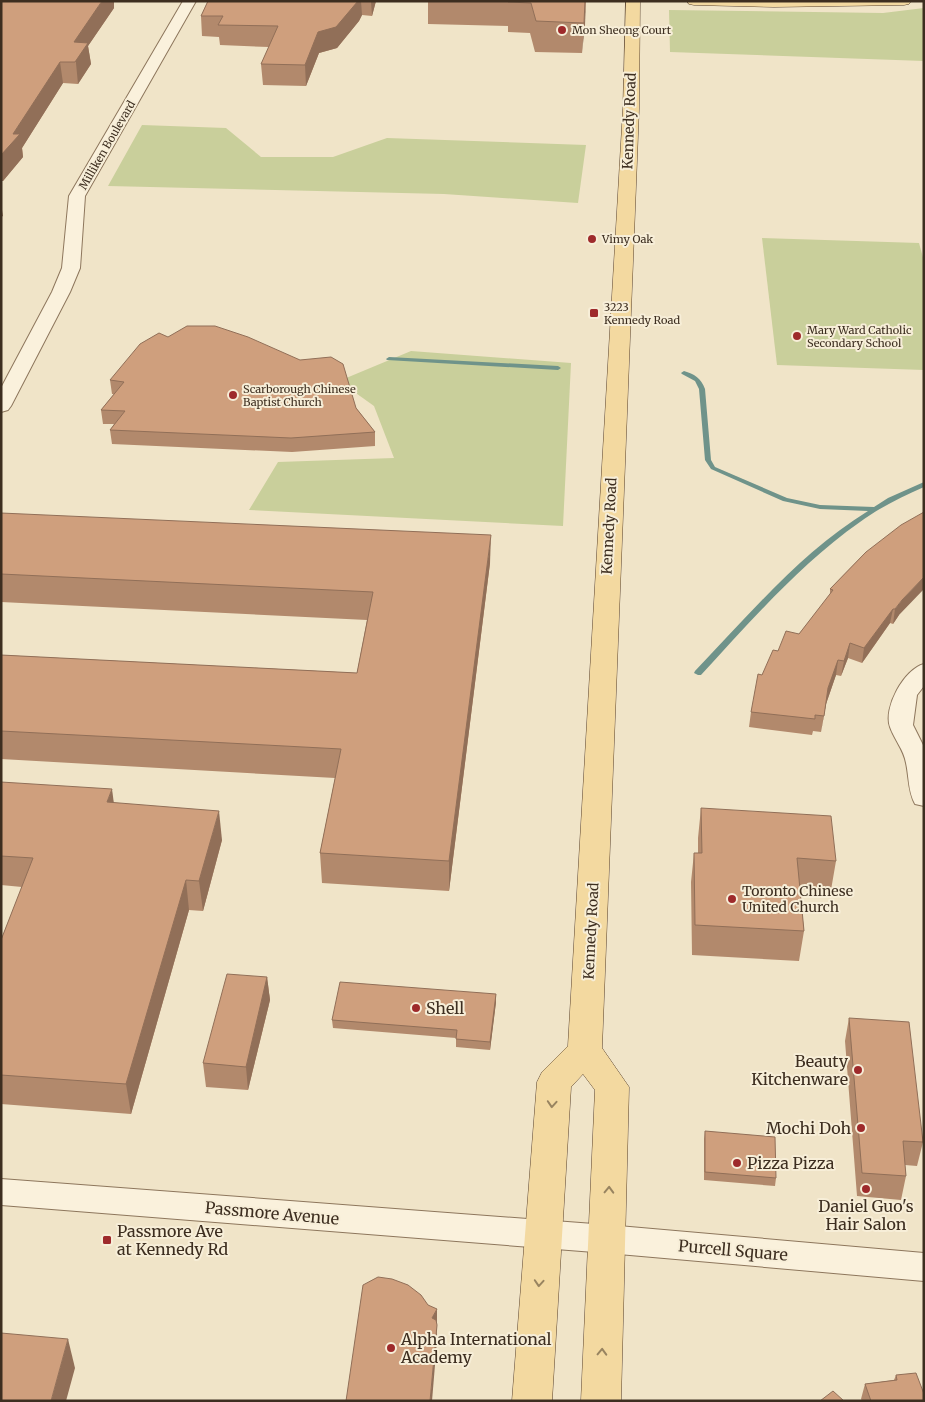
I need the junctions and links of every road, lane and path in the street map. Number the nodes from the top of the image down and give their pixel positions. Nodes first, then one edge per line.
1 (190, 1) edge
2 (632, 1) edge
3 (694, 1) edge
4 (904, 1) edge
5 (1, 406) edge
6 (924, 671) edge
7 (924, 798) edge
8 (585, 1051) junction
9 (1, 1192) edge
10 (542, 1234) junction
11 (607, 1239) junction
12 (924, 1267) edge
13 (532, 1401) edge
14 (600, 1401) edge

1 - 5 street, Milliken Boulevard
2 - 8 main road, Kennedy Road
3 - 4 main road
6 - 7 street
8 -> 10 main road
11 -> 8 main road
9 - 10 street, Passmore Avenue
10 - 11 street, Purcell Square
10 -> 13 main road
11 - 12 street, Purcell Square
14 -> 11 main road

